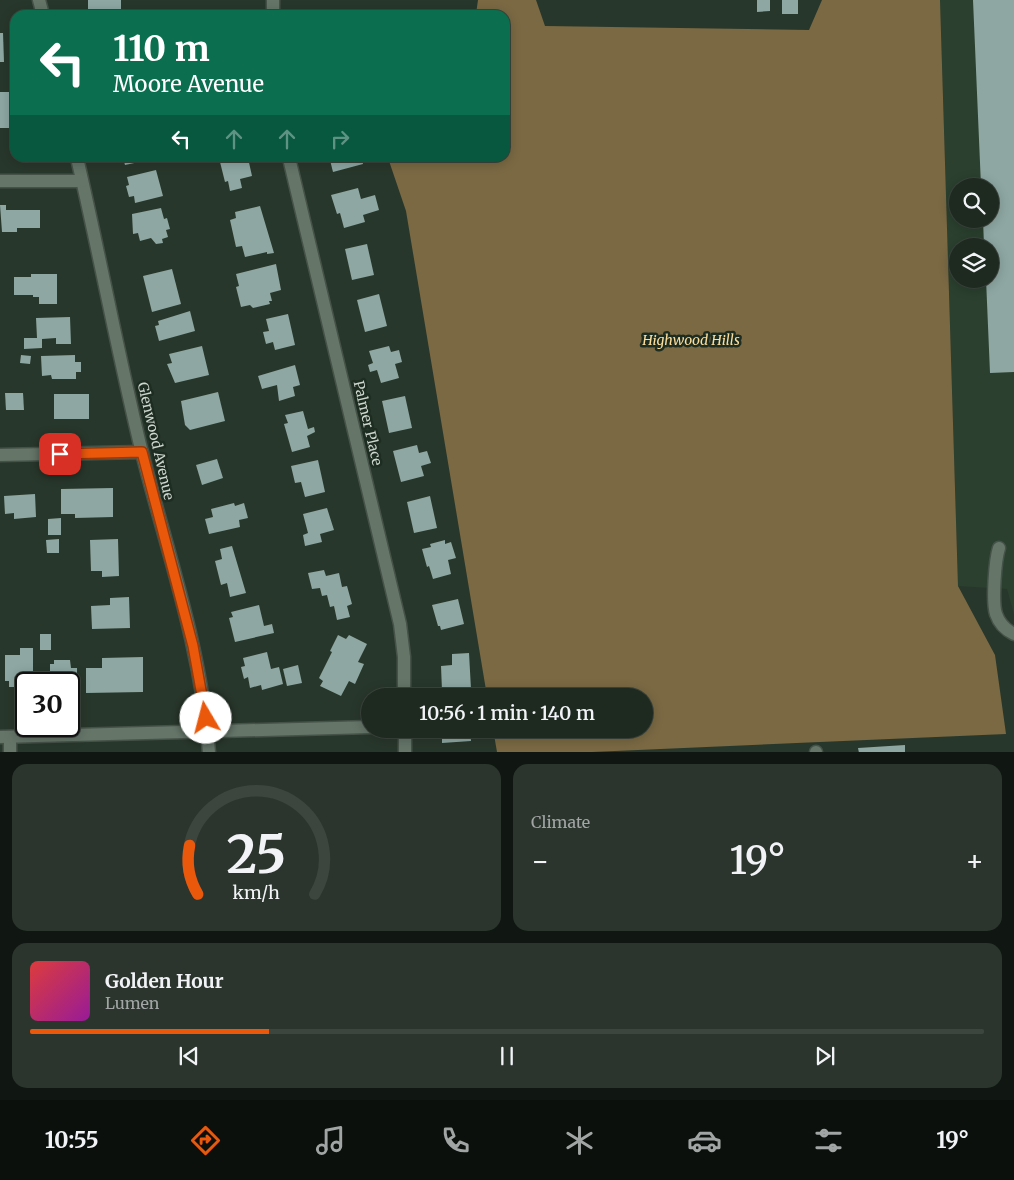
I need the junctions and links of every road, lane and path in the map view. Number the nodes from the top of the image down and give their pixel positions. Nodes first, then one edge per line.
1 (78, 162) edge
2 (290, 162) edge
3 (0, 181) edge
4 (82, 181) junction
5 (142, 452) junction
6 (0, 455) edge
7 (999, 548) dead end
8 (1014, 634) edge
9 (404, 688) edge
10 (361, 727) edge
11 (208, 732) junction
12 (5, 737) edge
13 (405, 738) edge
14 (10, 752) edge
15 (209, 752) edge
16 (405, 752) edge

1 - 4 street, Glenwood Avenue
2 - 9 street, Palmer Place
3 - 4 street
4 - 5 street, Glenwood Avenue
5 - 6 street
5 - 11 street, Glenwood Avenue
7 - 8 street
10 - 11 street
11 - 12 street
11 - 15 street, Glenwood Avenue
12 - 14 street
13 - 16 street

